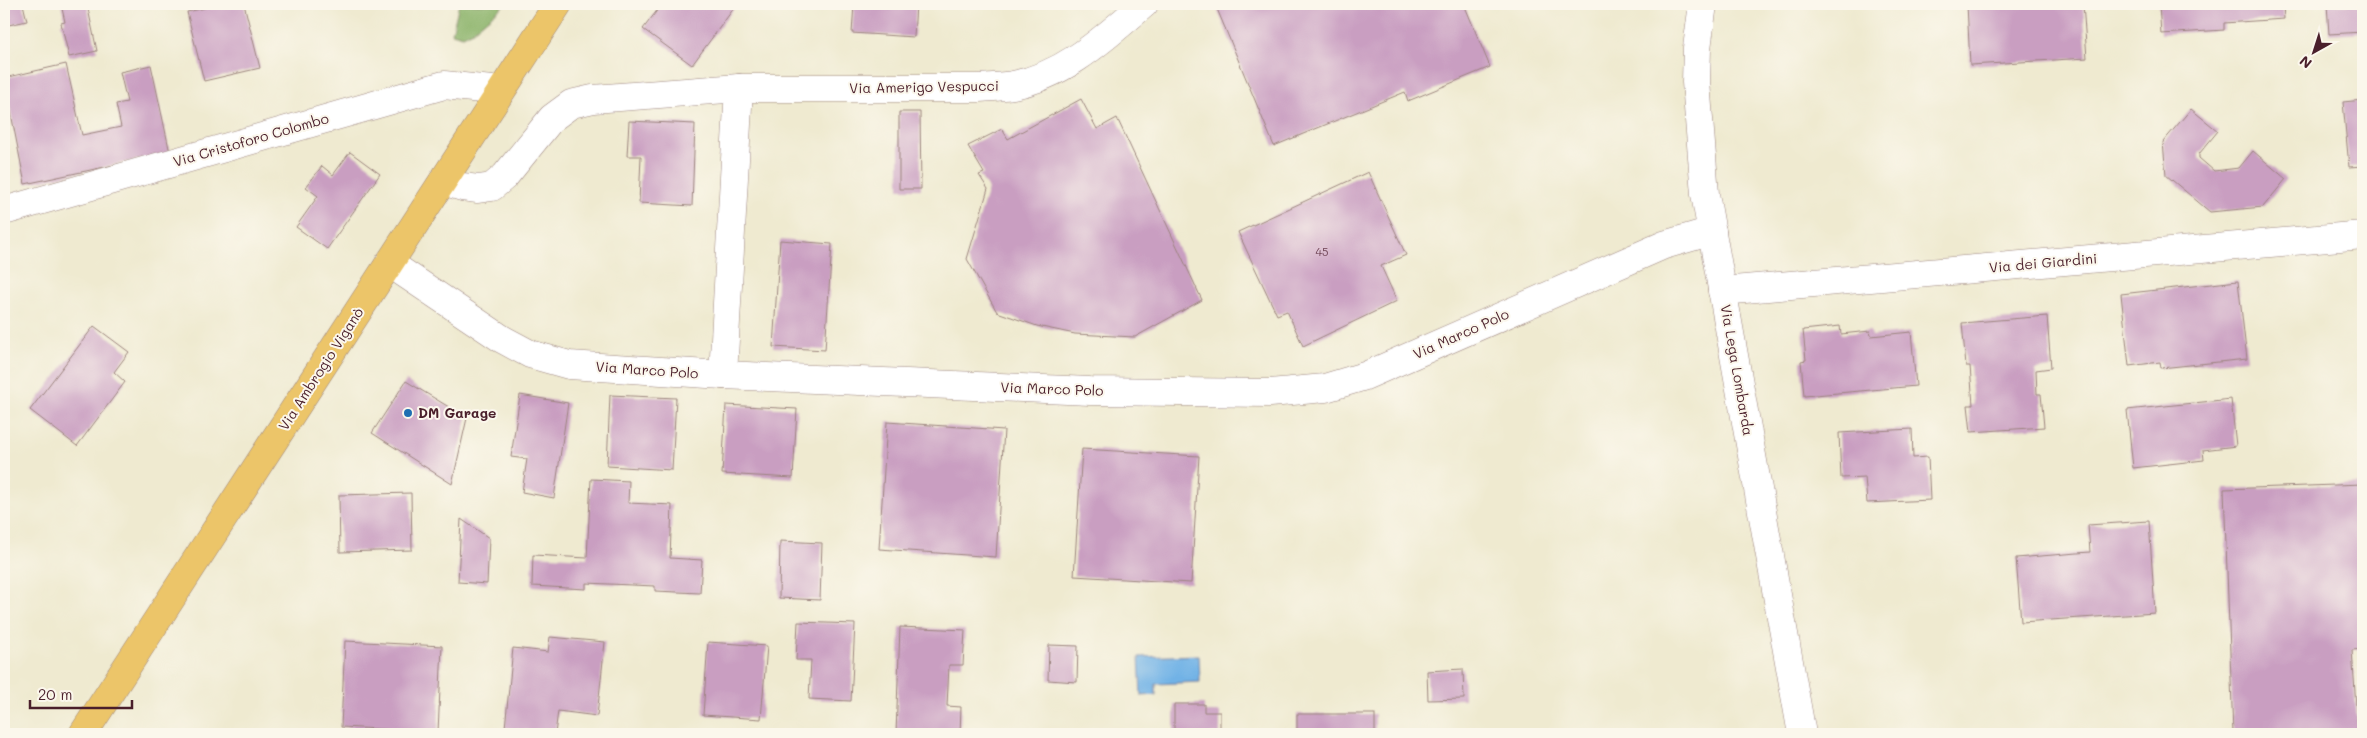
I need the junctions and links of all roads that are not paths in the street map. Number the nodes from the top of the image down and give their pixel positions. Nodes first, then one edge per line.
1 (558, 4) edge
2 (1144, 4) edge
3 (1703, 4) edge
4 (739, 88) junction
5 (501, 91) junction
6 (443, 181) junction
7 (4, 211) edge
8 (1712, 231) junction
9 (2363, 235) edge
10 (389, 264) junction
11 (1722, 291) junction
12 (723, 375) junction
13 (83, 734) edge
14 (1802, 734) edge

1 - 5 main road, Via Ambrogio Viganò
2 - 4 street, Via Amerigo Vespucci
3 - 8 street, Via Lega Lombarda
4 - 6 street, Via Amerigo Vespucci
4 - 12 street
5 - 6 main road, Via Ambrogio Viganò
5 - 7 street, Via Cristoforo Colombo
6 - 10 main road, Via Ambrogio Viganò
8 - 11 street, Via Lega Lombarda
8 - 12 street, Via Marco Polo
9 - 11 street, Via dei Giardini
10 - 12 street, Via Marco Polo
10 - 13 main road, Via Ambrogio Viganò
11 - 14 street, Via Lega Lombarda

